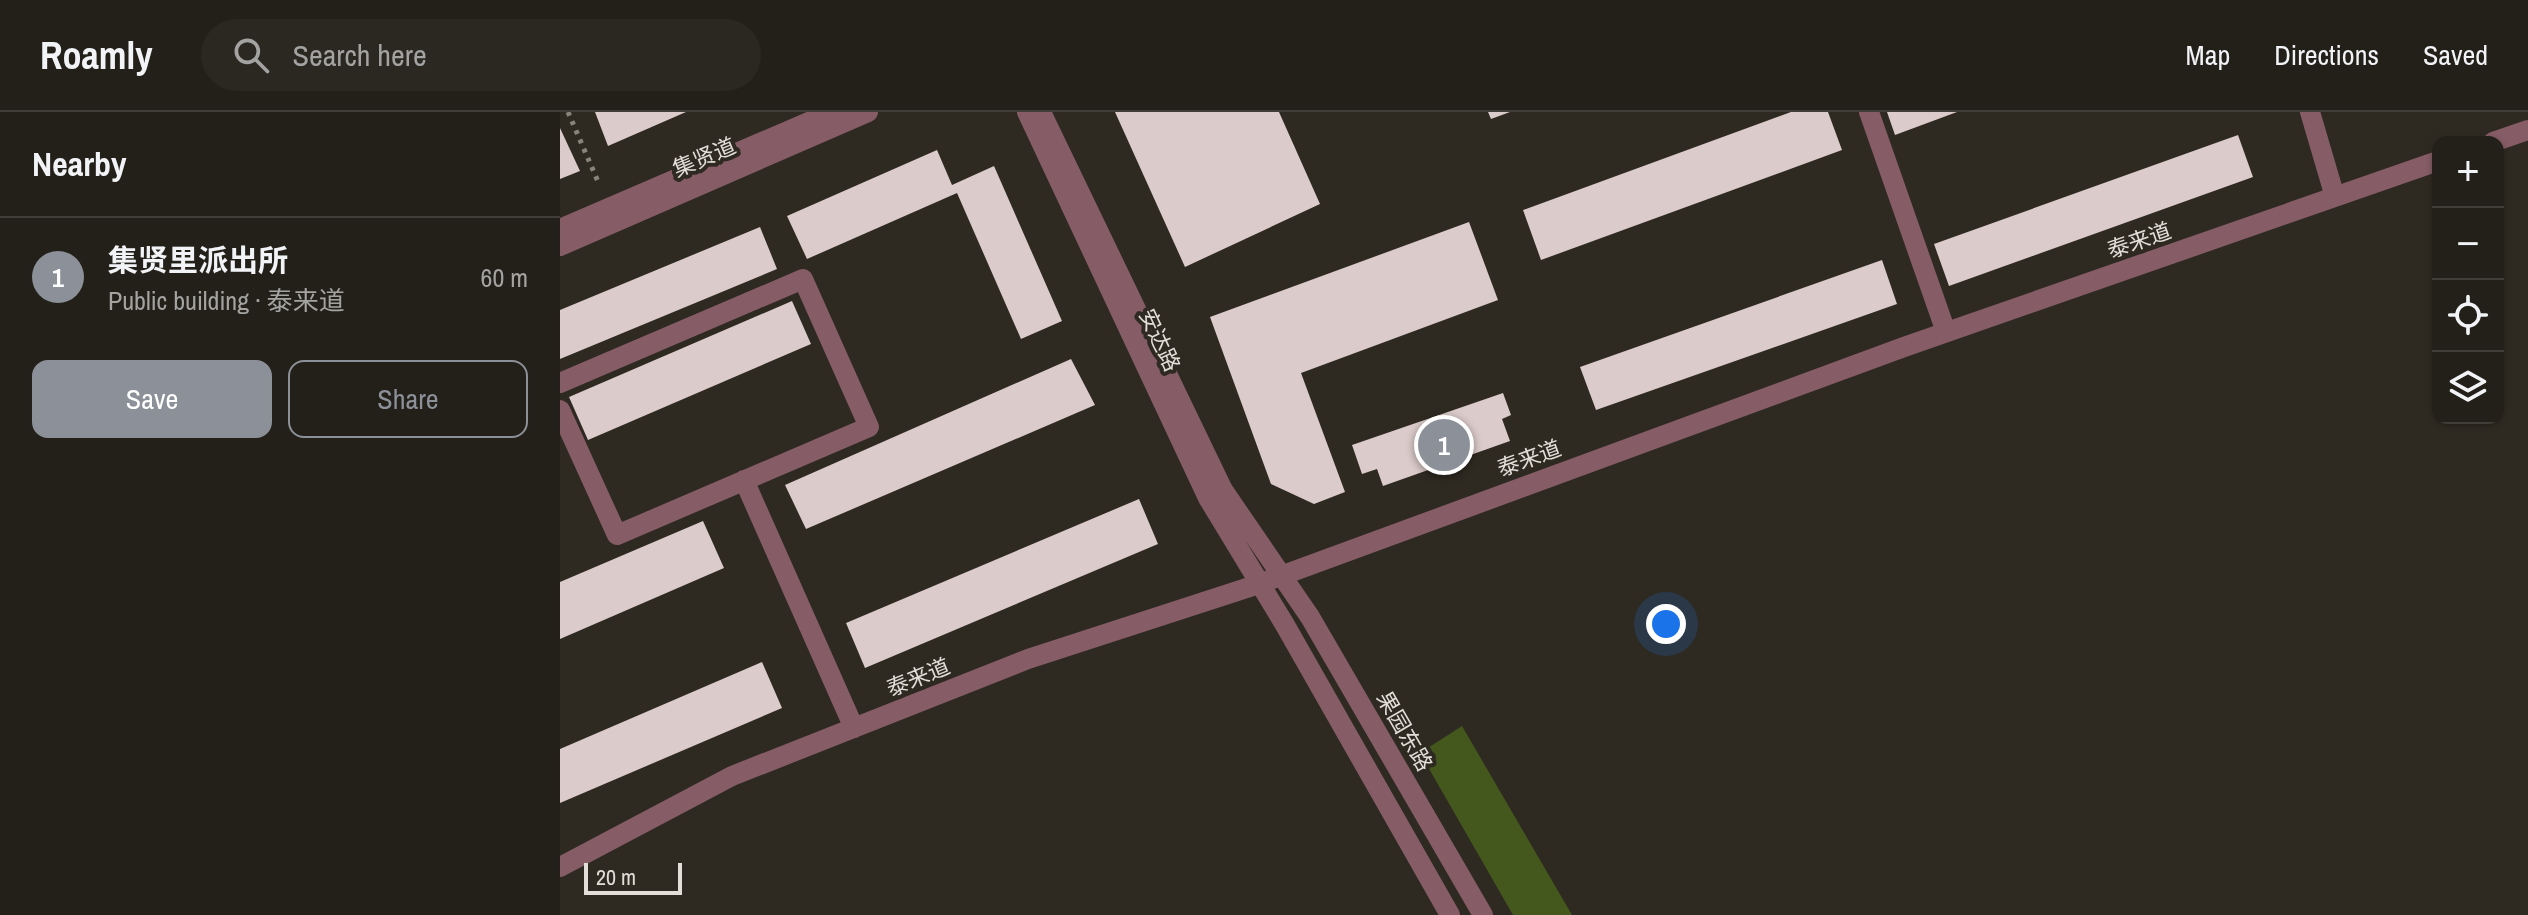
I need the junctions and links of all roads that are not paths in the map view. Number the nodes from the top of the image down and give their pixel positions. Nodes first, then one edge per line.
1 (832, 112) edge
2 (868, 112) edge
3 (1027, 112) edge
4 (1041, 112) edge
5 (1869, 112) edge
6 (2310, 112) edge
7 (2528, 130) edge
8 (2504, 138) edge
9 (2432, 163) edge
10 (2335, 197) junction
11 (560, 229) edge
12 (560, 246) edge
13 (1946, 332) junction
14 (560, 383) edge
15 (560, 410) edge
16 (744, 480) junction
17 (1281, 575) junction
18 (1259, 584) junction
19 (854, 728) junction
20 (560, 867) edge
21 (1450, 915) edge
22 (1483, 915) edge

1 - 11 street, 集贤道
2 - 12 street, 集贤道
3 - 18 street, 安达路
4 - 17 street, 安达路
5 - 13 street
6 - 10 street
7 - 8 street
9 - 10 street, 泰来道
10 - 13 street, 泰来道
13 - 17 street, 泰来道
14 - 16 street
15 - 16 street
16 - 19 street
17 - 18 street, 泰来道
17 - 22 street, 果园东路
18 - 19 street, 泰来道
18 - 21 street
19 - 20 street, 泰来道

